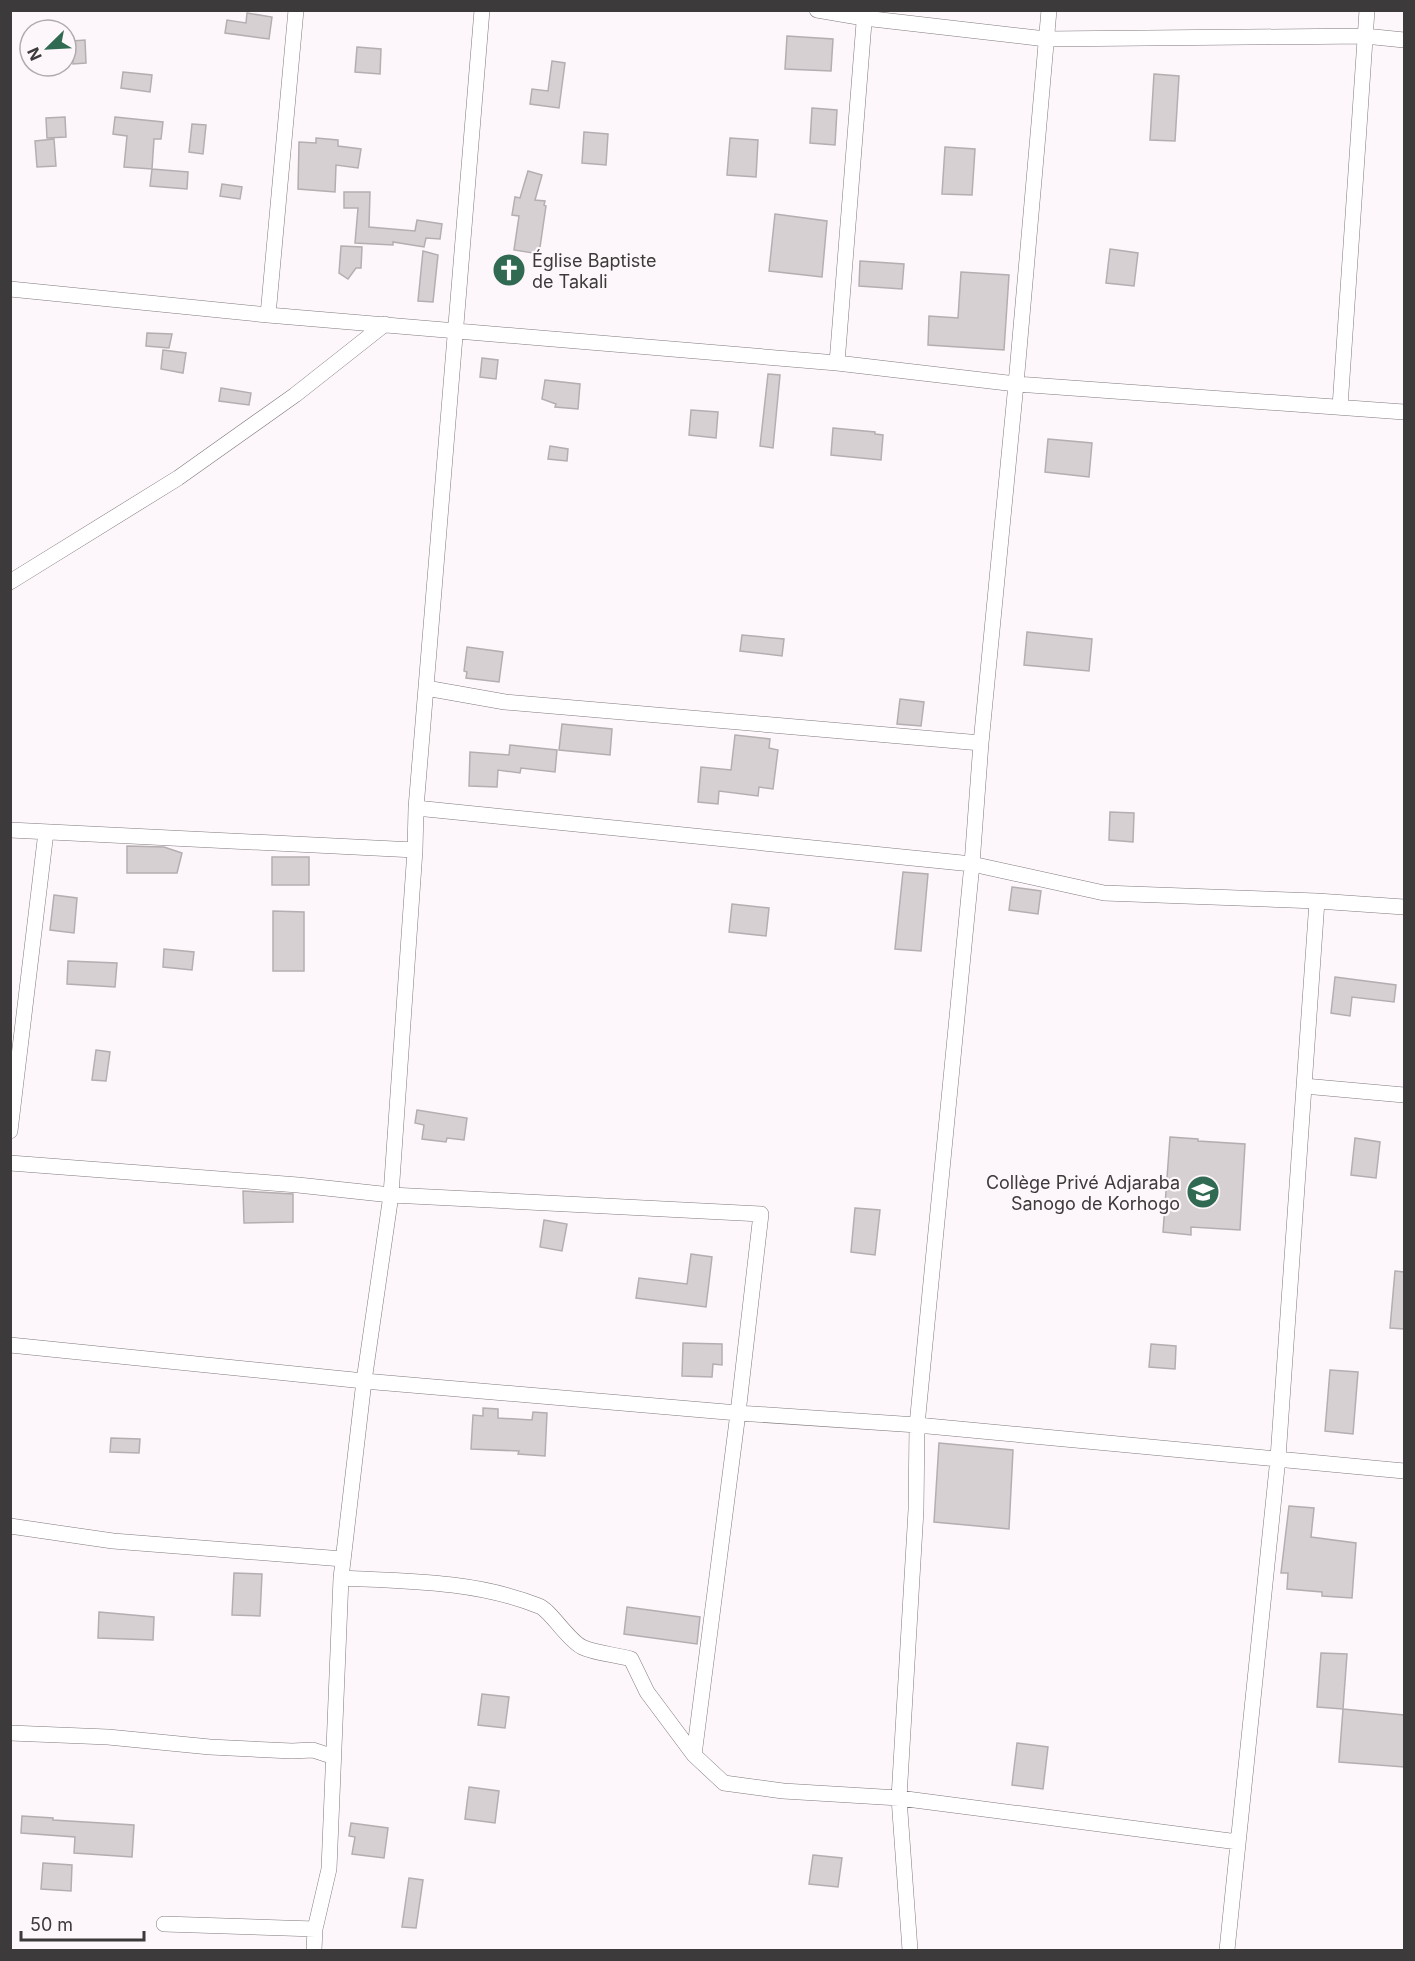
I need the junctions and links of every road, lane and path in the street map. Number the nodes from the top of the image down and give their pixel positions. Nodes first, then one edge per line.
1 (296, 10) edge
2 (482, 10) edge
3 (817, 10) edge
4 (1049, 10) edge
5 (1367, 10) edge
6 (864, 14) edge
7 (1365, 36) junction
8 (1046, 39) junction
9 (1404, 40) edge
10 (10, 289) edge
11 (268, 315) junction
12 (385, 324) junction
13 (455, 330) junction
14 (837, 363) junction
15 (1016, 384) junction
16 (1340, 407) junction
17 (1404, 412) edge
18 (10, 582) edge
19 (426, 688) junction
20 (981, 743) junction
21 (416, 808) junction
22 (10, 830) edge
23 (46, 832) junction
24 (415, 850) junction
25 (972, 864) junction
26 (1317, 901) junction
27 (1404, 907) edge
28 (1304, 1086) junction
29 (1404, 1095) edge
30 (10, 1131) edge
31 (10, 1163) edge
32 (391, 1195) junction
33 (10, 1345) edge
34 (364, 1381) junction
35 (738, 1413) junction
36 (917, 1425) junction
37 (1278, 1458) junction
38 (1404, 1471) edge
39 (10, 1526) edge
40 (343, 1559) junction
41 (341, 1578) junction
42 (10, 1733) edge
43 (694, 1755) junction
44 (334, 1757) junction
45 (899, 1798) junction
46 (1238, 1842) junction
47 (164, 1924) dead end
48 (315, 1929) junction
49 (314, 1950) edge
50 (910, 1950) edge
51 (1227, 1950) edge

1 - 11 street
2 - 13 street
3 - 6 street
4 - 8 street
5 - 7 street
6 - 8 street
6 - 14 street
7 - 8 street
7 - 9 street
7 - 16 street
8 - 15 street
10 - 11 street
11 - 12 street
12 - 13 street
12 - 18 street
13 - 14 street
13 - 19 street
14 - 15 street
15 - 16 street
15 - 20 street
16 - 17 street
19 - 20 street
19 - 21 street
20 - 25 street
21 - 24 street
21 - 25 street
22 - 23 street
23 - 24 street
23 - 30 street
24 - 32 street
25 - 26 street
25 - 36 street
26 - 27 street
26 - 28 street
28 - 29 street
28 - 37 street
31 - 32 street
32 - 34 street
32 - 35 street
33 - 34 street
34 - 35 street
34 - 40 street
35 - 36 street
35 - 43 street
36 - 37 street
36 - 45 street
37 - 38 street
37 - 46 street
39 - 40 street
40 - 41 street
41 - 43 street
41 - 44 street
42 - 44 street
43 - 45 street
44 - 48 street
45 - 46 street
45 - 50 street
46 - 51 street
47 - 48 street
48 - 49 street

